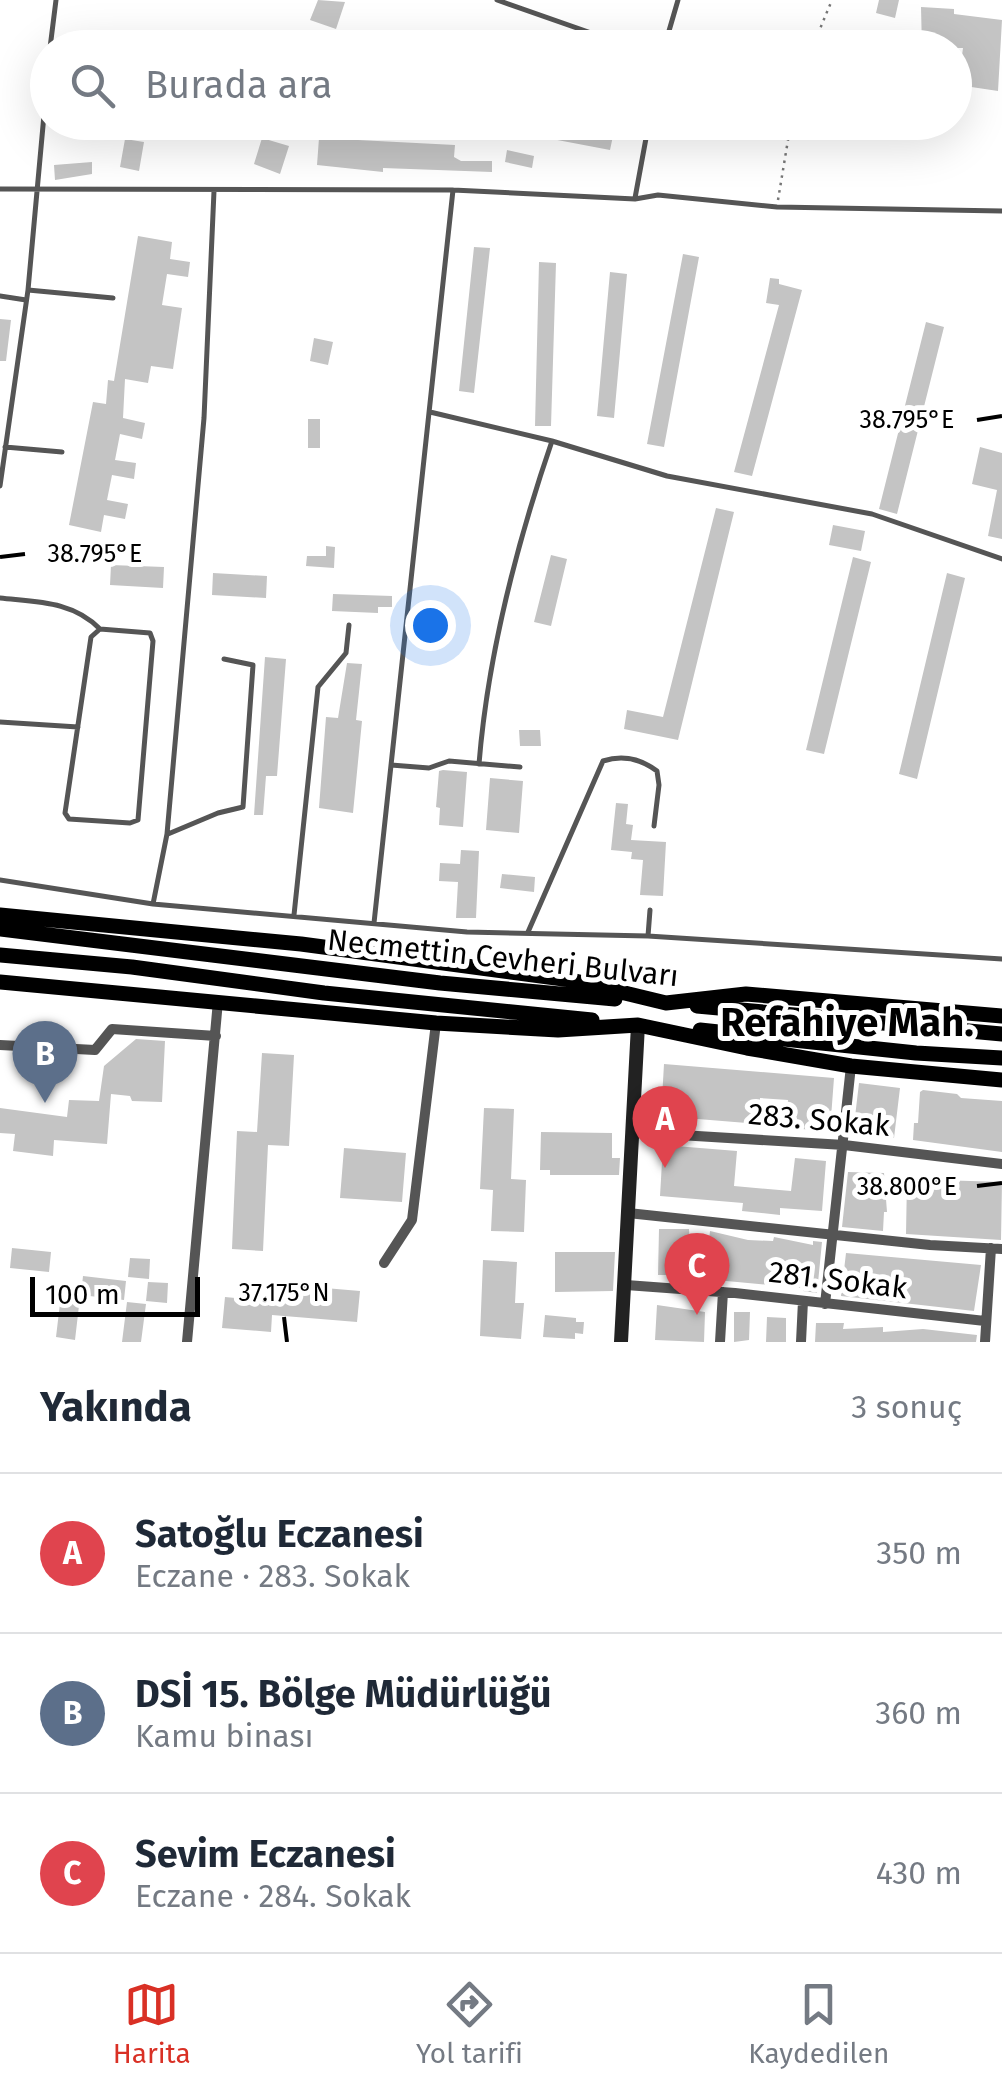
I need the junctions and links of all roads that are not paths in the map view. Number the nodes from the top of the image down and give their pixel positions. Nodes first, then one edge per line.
1 (56, 0) edge
2 (498, 0) edge
3 (678, 0) edge
4 (52, 30) edge
5 (583, 30) edge
6 (669, 30) edge
7 (41, 140) edge
8 (646, 140) edge
9 (0, 189) edge
10 (36, 190) junction
11 (453, 190) junction
12 (214, 192) junction
13 (635, 199) junction
14 (1002, 211) edge
15 (28, 290) junction
16 (0, 296) edge
17 (113, 298) dead end
18 (26, 300) junction
19 (430, 412) junction
20 (552, 441) junction
21 (5, 446) junction
22 (62, 452) dead end
23 (0, 483) edge
24 (1002, 558) edge
25 (0, 598) edge
26 (349, 625) dead end
27 (100, 629) junction
28 (224, 659) dead end
29 (0, 722) edge
30 (78, 726) junction
31 (479, 764) junction
32 (391, 766) junction
33 (520, 767) dead end
34 (654, 826) dead end
35 (167, 834) junction
36 (0, 880) edge
37 (153, 904) junction
38 (650, 910) dead end
39 (294, 914) junction
40 (0, 915) edge
41 (374, 923) junction
42 (0, 930) edge
43 (528, 932) junction
44 (648, 936) junction
45 (0, 955) edge
46 (1002, 959) edge
47 (0, 982) edge
48 (218, 1001) junction
49 (666, 1003) junction
50 (1002, 1016) edge
51 (436, 1023) junction
52 (638, 1024) junction
53 (1002, 1034) edge
54 (216, 1036) junction
55 (0, 1045) edge
56 (1002, 1058) edge
57 (851, 1066) junction
58 (1002, 1080) edge
59 (631, 1132) junction
60 (844, 1145) junction
61 (1002, 1164) edge
62 (628, 1213) junction
63 (832, 1234) junction
64 (996, 1249) edge
65 (384, 1263) dead end
66 (626, 1284) junction
67 (723, 1292) junction
68 (803, 1301) junction
69 (825, 1304) junction
70 (985, 1321) junction
71 (187, 1342) edge
72 (621, 1342) edge
73 (720, 1342) edge
74 (801, 1342) edge
75 (986, 1342) edge

1 - 4 lane
2 - 5 lane
3 - 6 lane
7 - 10 lane
8 - 13 lane
9 - 10 lane
10 - 12 lane
10 - 15 lane
11 - 12 lane
11 - 13 lane
11 - 19 lane
12 - 35 lane
13 - 14 lane
15 - 17 lane
15 - 18 lane
16 - 18 lane
18 - 21 lane
19 - 20 lane
19 - 32 lane
20 - 24 lane
20 - 31 lane
21 - 22 lane
21 - 23 lane
25 - 27 lane
26 - 39 lane
27 - 30 lane
27 - 30 lane
28 - 35 lane
29 - 30 lane
31 - 32 lane
31 - 33 lane
32 - 41 lane
34 - 43 lane
35 - 37 lane
36 - 37 lane
37 - 39 lane
38 - 44 lane
39 - 41 lane
40 - 49 main road
41 - 43 lane
42 - 49 main road, Necmettin Cevheri Bulvarı
43 - 44 lane
44 - 46 lane
45 - 52 main road, Necmettin Cevheri Bulvarı
47 - 48 main road
48 - 51 main road
48 - 54 street
49 - 50 main road
49 - 53 main road, Necmettin Cevheri Bulvarı
51 - 52 main road
51 - 65 street
52 - 56 main road, Necmettin Cevheri Bulvarı
52 - 57 main road
52 - 59 main road
54 - 55 street
54 - 71 street
57 - 58 main road
57 - 60 street
59 - 60 street, 283. Sokak
59 - 62 main road
60 - 61 street, 283. Sokak
60 - 63 street
62 - 63 street
62 - 66 main road
63 - 64 street
63 - 69 street
64 - 70 street
66 - 67 street, 281. Sokak
66 - 72 main road
67 - 68 street, 281. Sokak
67 - 73 street
68 - 69 street, 281. Sokak
68 - 74 street
69 - 70 street, 281. Sokak
70 - 75 street

